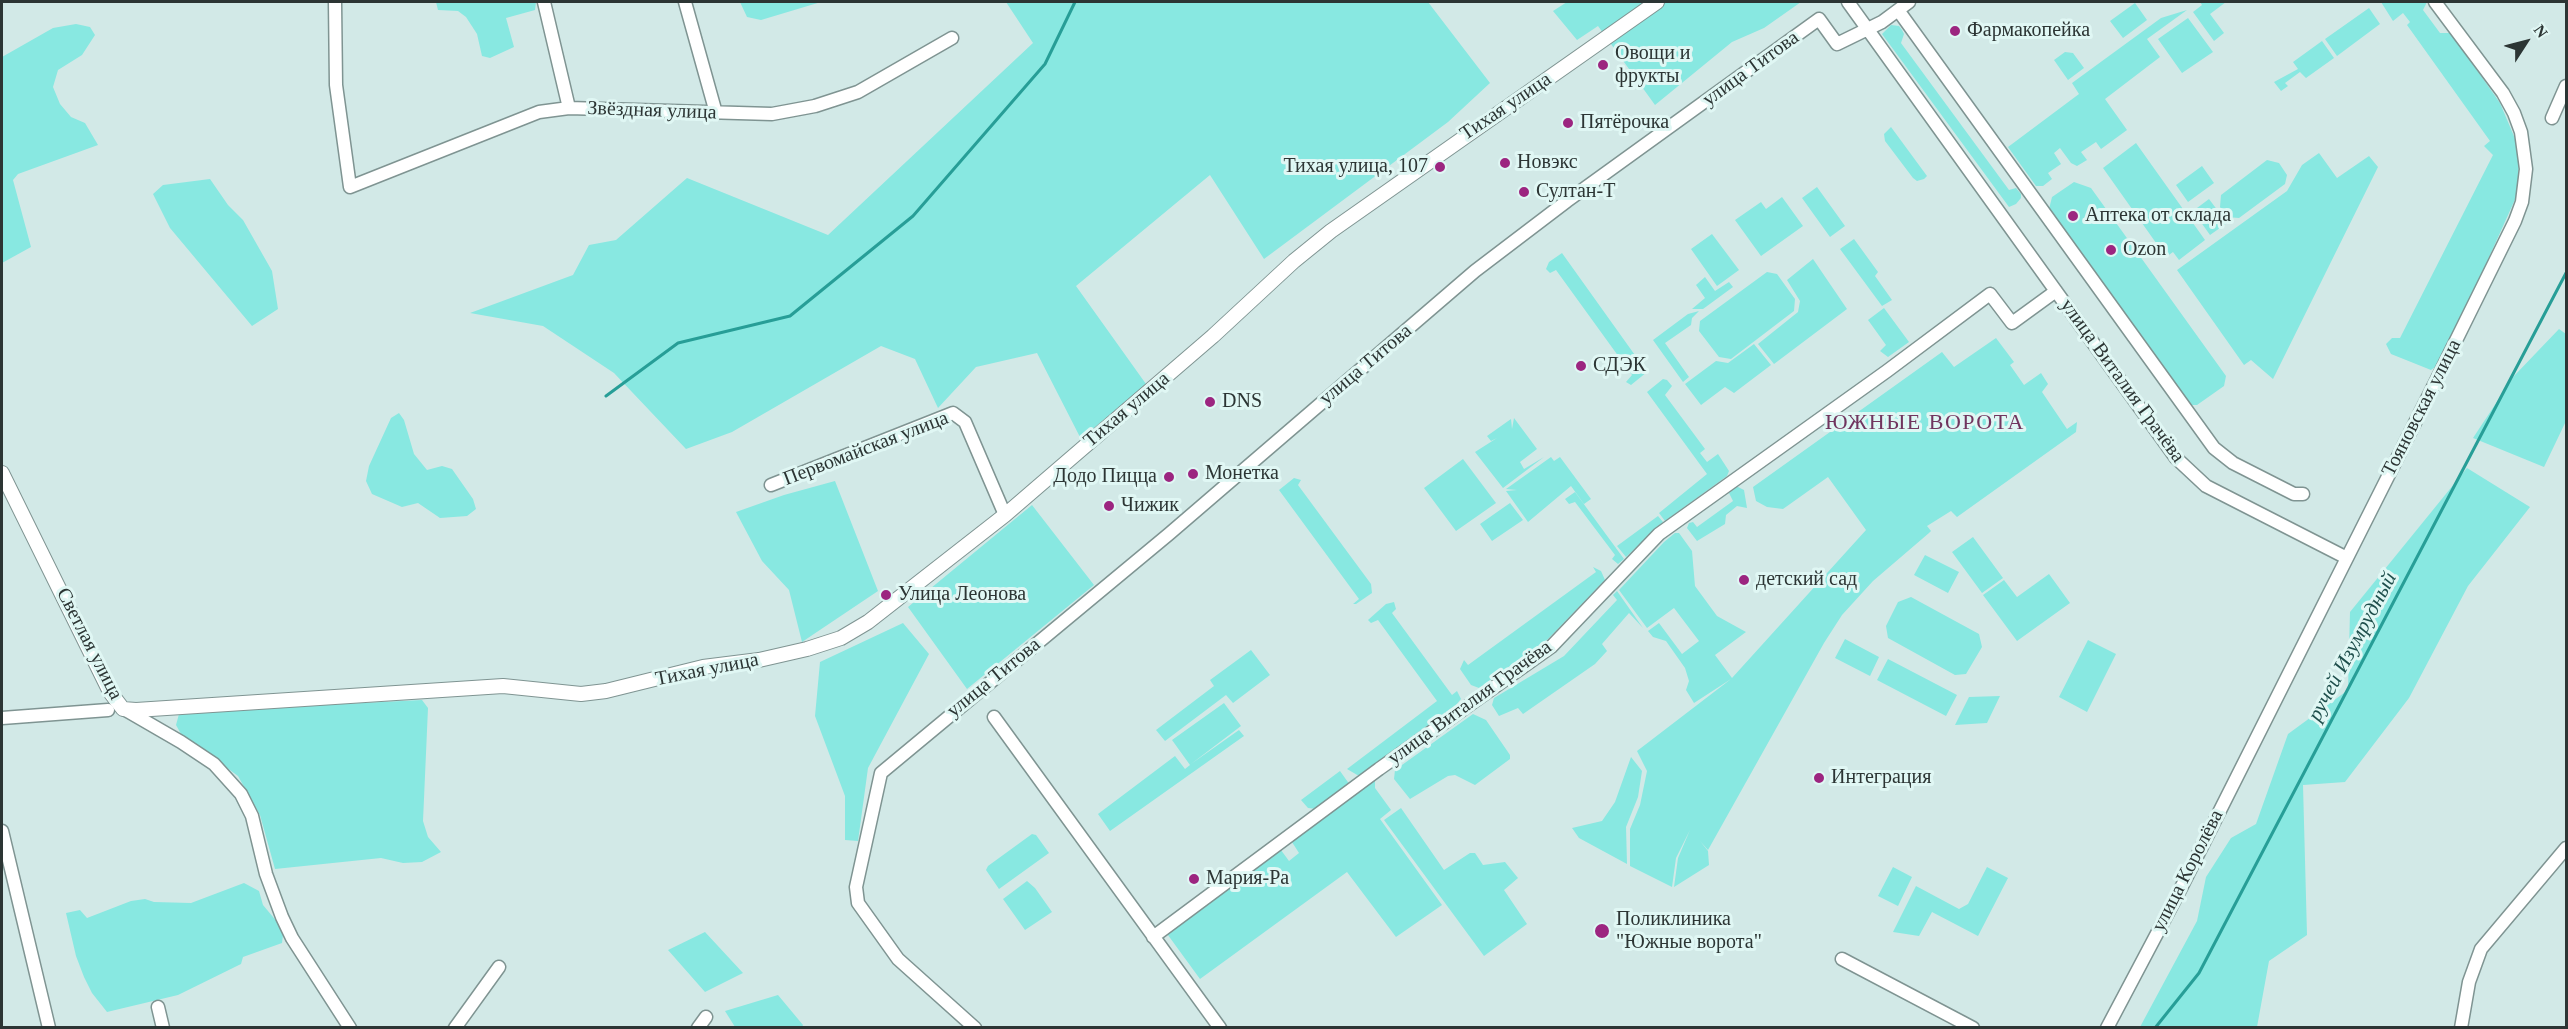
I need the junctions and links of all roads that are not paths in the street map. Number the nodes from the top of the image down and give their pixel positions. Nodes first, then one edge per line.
1 (338, 2) edge
2 (544, 2) edge
3 (685, 2) edge
4 (1657, 2) edge
5 (1848, 2) edge
6 (1909, 2) edge
7 (2435, 2) edge
8 (1898, 10) junction
9 (1867, 28) junction
10 (952, 38) dead end
11 (2566, 86) edge
12 (569, 108) junction
13 (716, 113) junction
14 (2552, 118) dead end
15 (2056, 291) junction
16 (2, 473) edge
17 (771, 485) dead end
18 (2303, 494) dead end
19 (1005, 515) junction
20 (2345, 557) junction
21 (123, 708) junction
22 (108, 710) dead end
23 (2267, 713) joint
24 (994, 717) dead end
25 (2, 718) edge
26 (2, 831) edge
27 (2566, 848) edge
28 (1153, 937) junction
29 (1842, 959) dead end
30 (499, 967) dead end
31 (158, 1007) dead end
32 (706, 1017) dead end
33 (50, 1028) edge
34 (163, 1028) edge
35 (350, 1028) edge
36 (455, 1028) edge
37 (698, 1028) edge
38 (975, 1028) edge
39 (1220, 1028) edge
40 (1973, 1028) edge
41 (2107, 1028) edge
42 (2462, 1028) edge

1 - 12 street, Звёздная улица
2 - 12 street
3 - 13 street
4 - 19 street, Тихая улица
5 - 9 street, улица Виталия Грачёва
6 - 8 street
7 - 20 street, Тояновская улица
8 - 9 street
8 - 18 street
9 - 15 street, улица Виталия Грачёва
9 - 38 street, улица Титова
10 - 13 street, Звёздная улица
11 - 14 street
12 - 13 street, Звёздная улица
15 - 20 street, улица Виталия Грачёва
15 - 28 street, улица Виталия Грачёва
16 - 21 street, Светлая улица
17 - 19 street, Первомайская улица
19 - 21 street, Тихая улица
20 - 23 street, Тояновская улица
21 - 35 street, Светлая улица
22 - 25 street
23 - 41 street, улица Королёва
24 - 28 street, улица Титова
26 - 33 street
27 - 42 street
28 - 39 street, улица Титова
29 - 40 street
30 - 36 street
31 - 34 street
32 - 37 street

